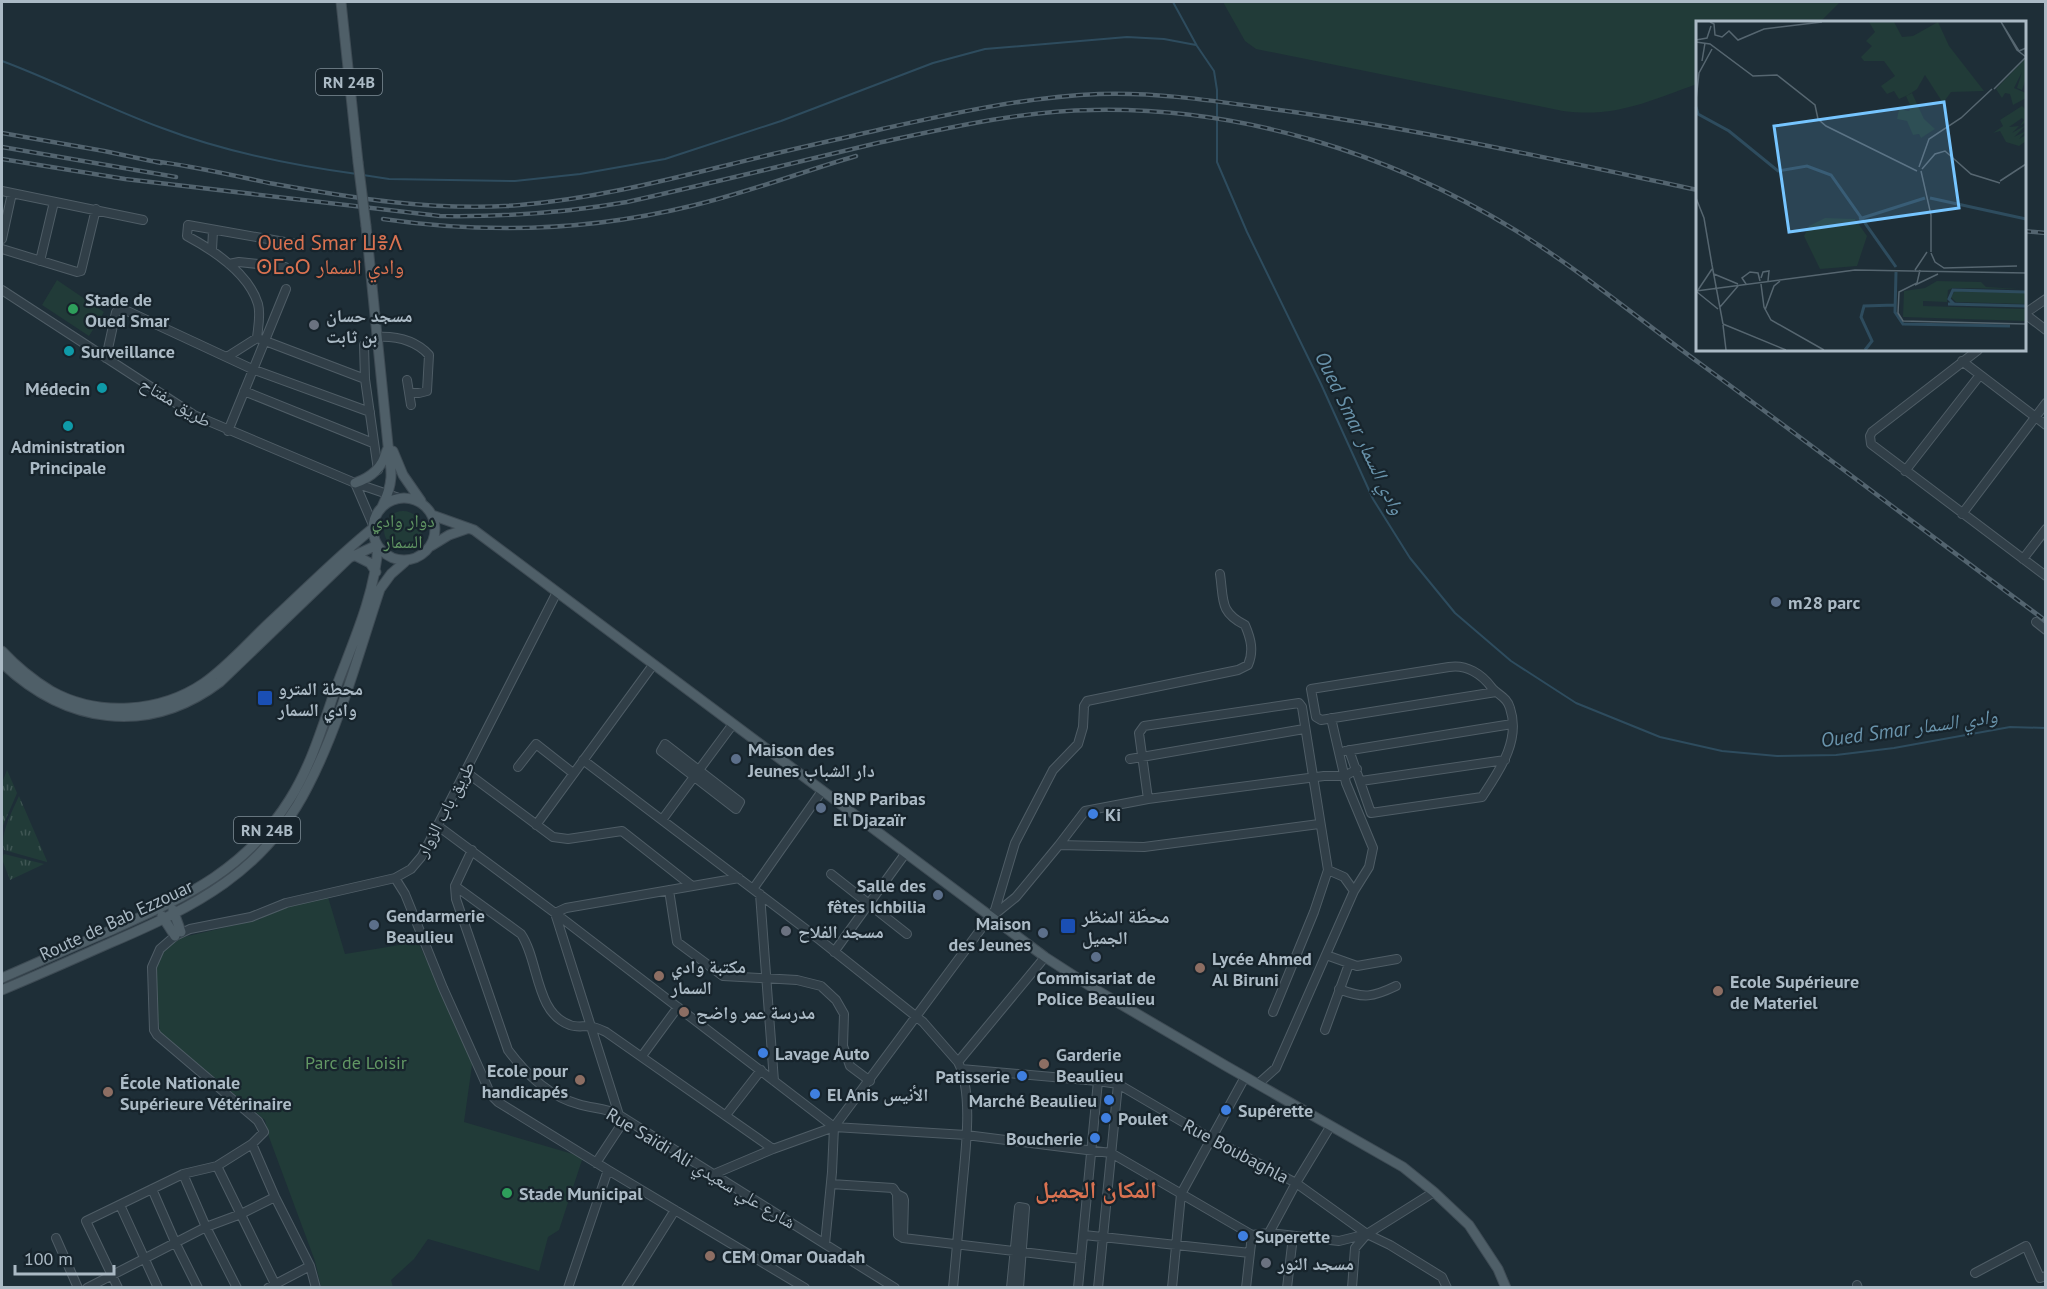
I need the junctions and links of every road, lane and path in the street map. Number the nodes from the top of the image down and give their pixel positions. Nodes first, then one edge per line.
1 (341, 2) edge
2 (2, 191) edge
3 (12, 193) junction
4 (54, 202) junction
5 (96, 209) junction
6 (143, 220) dead end
7 (213, 231) junction
8 (2, 238) edge
9 (296, 244) dead end
10 (2, 249) edge
11 (212, 250) junction
12 (40, 261) junction
13 (229, 264) junction
14 (285, 267) dead end
15 (286, 289) dead end
16 (2, 290) edge
17 (2044, 303) edge
18 (2026, 313) edge
19 (2026, 315) edge
20 (2046, 330) edge
21 (377, 337) junction
22 (261, 340) junction
23 (364, 345) dead end
24 (1977, 351) edge
25 (227, 357) junction
26 (106, 358) junction
27 (1962, 361) junction
28 (252, 369) junction
29 (1980, 375) junction
30 (365, 379) junction
31 (407, 380) dead end
32 (244, 391) junction
33 (410, 393) junction
34 (2046, 403) edge
35 (411, 405) dead end
36 (370, 412) junction
37 (2035, 417) junction
38 (2046, 425) edge
39 (228, 431) junction
40 (388, 441) junction
41 (373, 443) junction
42 (378, 470) junction
43 (1905, 471) junction
44 (355, 483) junction
45 (388, 494) junction
46 (399, 498) junction
47 (382, 507) junction
48 (429, 511) junction
49 (1962, 514) junction
50 (373, 526) junction
51 (470, 528) junction
52 (2046, 529) edge
53 (377, 545) junction
54 (429, 548) junction
55 (354, 555) junction
56 (2023, 559) junction
57 (407, 560) junction
58 (376, 572) junction
59 (1220, 574) dead end
60 (2046, 576) edge
61 (557, 592) junction
62 (2036, 622) dead end
63 (2046, 630) edge
64 (2, 651) edge
65 (2, 663) edge
66 (653, 665) junction
67 (1496, 692) junction
68 (1331, 718) junction
69 (733, 724) junction
70 (1512, 724) junction
71 (321, 728) junction
72 (1304, 729) junction
73 (331, 733) junction
74 (317, 740) junction
75 (326, 749) junction
76 (1349, 750) junction
77 (1340, 752) junction
78 (1143, 755) junction
79 (1130, 759) dead end
80 (583, 760) junction
81 (1506, 760) junction
82 (518, 767) dead end
83 (1357, 769) junction
84 (466, 772) junction
85 (573, 773) junction
86 (698, 773) junction
87 (1345, 776) junction
88 (1312, 778) junction
89 (1361, 782) junction
90 (822, 791) junction
91 (1148, 800) junction
92 (662, 820) junction
93 (1319, 824) junction
94 (536, 825) junction
95 (438, 826) junction
96 (1059, 845) junction
97 (472, 850) junction
98 (905, 854) junction
99 (1328, 870) junction
100 (831, 874) dead end
101 (395, 878) junction
102 (740, 878) junction
103 (455, 886) junction
104 (692, 886) junction
105 (669, 890) junction
106 (1354, 891) junction
107 (756, 892) junction
108 (869, 904) junction
109 (164, 906) junction
110 (555, 913) junction
111 (176, 914) junction
112 (991, 916) junction
113 (164, 920) junction
114 (178, 934) junction
115 (908, 934) dead end
116 (834, 952) junction
117 (1326, 955) junction
118 (1045, 957) junction
119 (1396, 959) dead end
120 (1348, 964) junction
121 (2, 978) edge
122 (765, 979) junction
123 (1396, 986) dead end
124 (1339, 989) junction
125 (2, 990) edge
126 (678, 1007) junction
127 (1273, 1012) dead end
128 (915, 1016) junction
129 (591, 1026) junction
130 (1325, 1030) dead end
131 (642, 1056) junction
132 (960, 1065) junction
133 (761, 1070) junction
134 (1245, 1077) junction
135 (774, 1081) junction
136 (870, 1081) junction
137 (1098, 1081) junction
138 (1118, 1084) junction
139 (1258, 1084) junction
140 (726, 1115) junction
141 (622, 1117) junction
142 (1330, 1126) junction
143 (834, 1127) junction
144 (966, 1135) junction
145 (1210, 1138) junction
146 (252, 1144) junction
147 (773, 1149) junction
148 (1092, 1151) junction
149 (1111, 1154) junction
150 (596, 1163) junction
151 (217, 1166) junction
152 (608, 1170) junction
153 (183, 1174) junction
154 (714, 1174) junction
155 (1296, 1183) junction
156 (831, 1184) junction
157 (152, 1189) junction
158 (1434, 1191) junction
159 (1181, 1194) junction
160 (275, 1197) junction
161 (120, 1205) junction
162 (675, 1210) junction
163 (241, 1214) junction
164 (206, 1227) junction
165 (1269, 1233) junction
166 (1367, 1234) junction
167 (1084, 1235) junction
168 (1252, 1235) junction
169 (1293, 1236) junction
170 (1104, 1237) junction
171 (56, 1239) dead end
172 (176, 1244) junction
173 (825, 1244) junction
174 (1176, 1244) junction
175 (957, 1245) junction
176 (1018, 1252) junction
177 (1250, 1253) junction
178 (144, 1259) junction
179 (1081, 1259) junction
180 (310, 1266) junction
181 (1975, 1273) dead end
182 (112, 1275) junction
183 (2046, 1276) edge
184 (274, 1286) edge
185 (78, 1287) edge
186 (87, 1287) edge
187 (118, 1287) edge
188 (158, 1287) edge
189 (198, 1287) edge
190 (237, 1287) edge
191 (316, 1287) edge
192 (568, 1287) edge
193 (626, 1287) edge
194 (805, 1287) edge
195 (895, 1287) edge
196 (953, 1287) edge
197 (1011, 1287) edge
198 (1018, 1287) edge
199 (1078, 1287) edge
200 (1098, 1287) edge
201 (1172, 1287) edge
202 (1246, 1287) edge
203 (1287, 1287) edge
204 (1352, 1287) edge
205 (1447, 1287) edge
206 (1506, 1287) edge

1 - 21 main road, RN 24B, bridge
2 - 3 street
3 - 4 street
3 - 8 street
4 - 5 street
4 - 12 street
5 - 6 street
5 - 12 street
7 - 9 street
7 - 11 street
7 - 11 street
10 - 12 street
11 - 13 street
13 - 14 street
13 - 22 street
15 - 22 street
16 - 26 street, طريق مفتاح
17 - 18 street
19 - 20 street
21 - 33 street
21 - 40 main road
22 - 25 street
22 - 28 street
22 - 30 street
23 - 30 street
24 - 27 street
25 - 26 street
25 - 28 street
26 - 39 street, طريق مفتاح
27 - 29 street
27 - 43 street
28 - 32 street
28 - 36 street
29 - 37 street
29 - 43 street
30 - 36 street
31 - 33 street
32 - 39 street
32 - 41 street
33 - 35 street
34 - 37 street
36 - 41 street
37 - 38 street
37 - 49 street
39 - 44 street, طريق مفتاح
40 - 42 main road
40 - 45 main road
40 - 48 main road
41 - 42 street
42 - 44 main road
43 - 49 street
44 - 45 street, طريق مفتاح
44 - 50 street
45 - 46 street, طريق مفتاح
45 - 47 main road
46 - 47 main road
46 - 48 main road
47 - 50 main road
48 - 51 main road
48 - 54 main road
49 - 56 street
50 - 53 main road
50 - 64 main road
51 - 54 main road
51 - 61 main road
52 - 56 street
53 - 55 main road
53 - 57 main road
53 - 58 main road, Route de Bab Ezzouar / RN 24B
54 - 57 main road
55 - 58 main road
55 - 65 main road
56 - 60 street
57 - 73 main road, Route de Bab Ezzouar
58 - 71 main road, Route de Bab Ezzouar / RN 24B
59 - 112 street
61 - 66 main road
61 - 84 street, طريق باب الزوار
62 - 63 street
66 - 69 main road
66 - 80 street
67 - 68 street
67 - 68 street
67 - 70 street
68 - 77 street
69 - 86 street
69 - 90 main road
70 - 76 street
70 - 81 street
71 - 73 main road
71 - 74 main road, Route de Bab Ezzouar / RN 24B
72 - 78 street
72 - 78 street
72 - 88 street
73 - 75 main road, Route de Bab Ezzouar
74 - 75 main road
74 - 109 main road, Route de Bab Ezzouar / RN 24B
75 - 111 main road, Route de Bab Ezzouar
76 - 77 street
76 - 83 street
77 - 87 street
78 - 79 street
78 - 91 street
80 - 85 street
80 - 92 street
81 - 89 street
81 - 89 street
82 - 85 street
83 - 87 street
83 - 89 street
84 - 94 street
84 - 95 street, طريق باب الزوار
85 - 94 street
86 - 86 street
86 - 92 street
87 - 88 street
87 - 106 street
88 - 91 street
88 - 93 street
90 - 98 main road
90 - 107 street
91 - 96 street
92 - 102 street
93 - 96 street
93 - 99 street
94 - 104 street
95 - 97 street
95 - 101 street, طريق باب الزوار
96 - 112 street
97 - 103 street
97 - 110 street
98 - 108 street
98 - 112 main road
99 - 106 street
99 - 127 street
100 - 108 street
101 - 114 street, طريق باب الزوار
101 - 150 street
102 - 104 street
102 - 107 street
103 - 129 street
103 - 141 street, Rue Saïdi Ali شارع علي سعيدي
104 - 105 street
105 - 110 street
105 - 122 street
106 - 117 street
107 - 116 street
107 - 122 street
108 - 115 street
108 - 116 street
109 - 111 main road
109 - 113 main road
109 - 121 main road, Route de Bab Ezzouar / RN 24B
110 - 126 street
110 - 129 street
111 - 113 main road, Route de Bab Ezzouar
111 - 114 main road
112 - 118 main road
112 - 128 street
113 - 114 main road
113 - 125 main road, Route de Bab Ezzouar
114 - 146 street
116 - 128 street
117 - 120 street
117 - 139 street
118 - 132 street
118 - 134 main road
119 - 120 street
120 - 124 street
122 - 135 street
122 - 136 street
123 - 124 street
124 - 130 street
126 - 131 street
126 - 133 street
128 - 132 street
128 - 136 street
129 - 131 street
129 - 141 street
131 - 140 street
132 - 137 street, Rue Boubaghla
132 - 144 street
133 - 135 street
133 - 140 street
134 - 139 main road
134 - 145 street
135 - 143 street
136 - 143 street
137 - 138 street, Rue Boubaghla
137 - 148 street
138 - 145 street, Rue Boubaghla
138 - 149 street
139 - 142 main road
140 - 147 street
141 - 150 street
141 - 154 street, Rue Saïdi Ali شارع علي سعيدي
142 - 155 street
142 - 158 main road
143 - 144 street
143 - 147 street
143 - 156 street
144 - 148 street
144 - 175 street
145 - 155 street, Rue Boubaghla
145 - 159 street
146 - 151 street
146 - 160 street
147 - 154 street
148 - 149 street
148 - 167 street
149 - 159 street
149 - 170 street
150 - 152 street
151 - 153 street
151 - 163 street
152 - 162 street
152 - 192 street
153 - 157 street
153 - 164 street
154 - 173 street, Rue Saïdi Ali شارع علي سعيدي
155 - 165 street
155 - 166 street, Rue Boubaghla
156 - 173 street
156 - 175 street
157 - 161 street
157 - 172 street
158 - 166 street
158 - 206 main road
159 - 168 street
159 - 174 street
160 - 163 street
160 - 180 street
161 - 178 street
161 - 182 street
162 - 193 street
162 - 194 street
163 - 164 street
163 - 184 street
164 - 172 street
164 - 190 street
165 - 168 street
165 - 169 street
166 - 169 street
166 - 204 street
166 - 205 street, Rue Boubaghla
167 - 170 street
167 - 179 street
168 - 177 street
169 - 203 street
170 - 174 street
170 - 200 street
171 - 185 street
172 - 178 street
172 - 189 street
173 - 195 street, Rue Saïdi Ali شارع علي سعيدي
174 - 177 street
174 - 201 street
175 - 176 street
175 - 196 street
176 - 176 street
176 - 179 street
176 - 197 street
176 - 198 street
177 - 202 street
178 - 182 street
178 - 188 street
179 - 199 street
180 - 184 street
180 - 191 street
181 - 183 street
182 - 186 street
182 - 187 street

